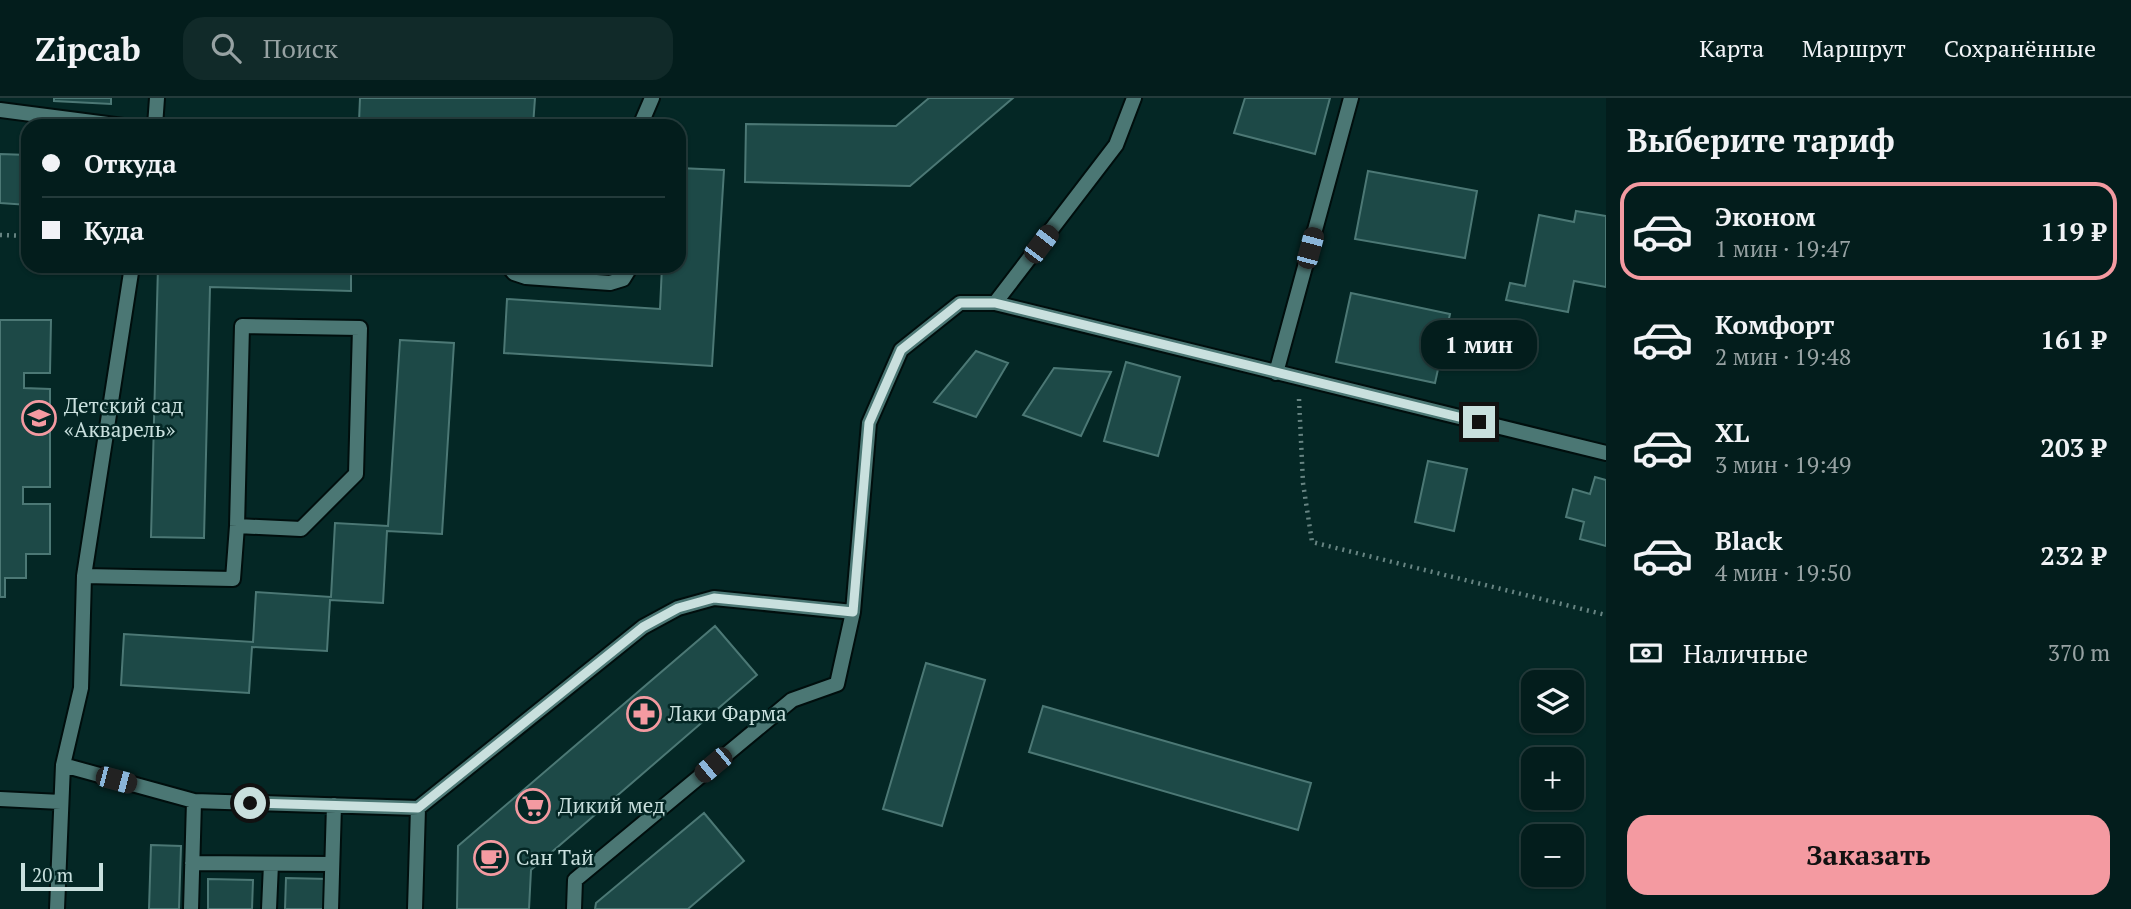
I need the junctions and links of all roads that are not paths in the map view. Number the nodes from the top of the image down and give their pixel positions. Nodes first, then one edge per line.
1 (157, 98) edge
2 (652, 98) edge
3 (1135, 98) edge
4 (1351, 98) edge
5 (23, 105) edge
6 (0, 110) edge
7 (90, 119) edge
8 (156, 119) edge
9 (643, 119) edge
10 (131, 273) edge
11 (514, 273) edge
12 (627, 273) edge
13 (995, 303) junction
14 (1276, 373) junction
15 (1606, 453) edge
16 (237, 526) junction
17 (84, 576) junction
18 (853, 612) junction
19 (63, 765) junction
20 (0, 799) edge
21 (194, 801) junction
22 (61, 802) junction
23 (334, 805) junction
24 (418, 808) junction
25 (192, 863) junction
26 (271, 864) junction
27 (332, 864) junction
28 (57, 909) edge
29 (191, 909) edge
30 (270, 909) edge
31 (331, 909) edge
32 (415, 909) edge
33 (574, 909) edge

1 - 8 lane
2 - 9 lane
3 - 13 lane
4 - 14 lane
5 - 6 lane
5 - 7 lane
10 - 17 lane
11 - 12 lane
13 - 14 lane
13 - 18 lane
14 - 15 lane
16 - 16 lane
16 - 17 lane
17 - 19 lane
18 - 24 lane
18 - 33 lane
19 - 21 lane
19 - 22 lane
20 - 22 lane
21 - 23 lane
21 - 25 lane
22 - 28 lane
23 - 24 lane
23 - 27 lane
24 - 32 lane
25 - 26 lane
25 - 29 lane
26 - 27 lane
26 - 30 lane
27 - 31 lane

